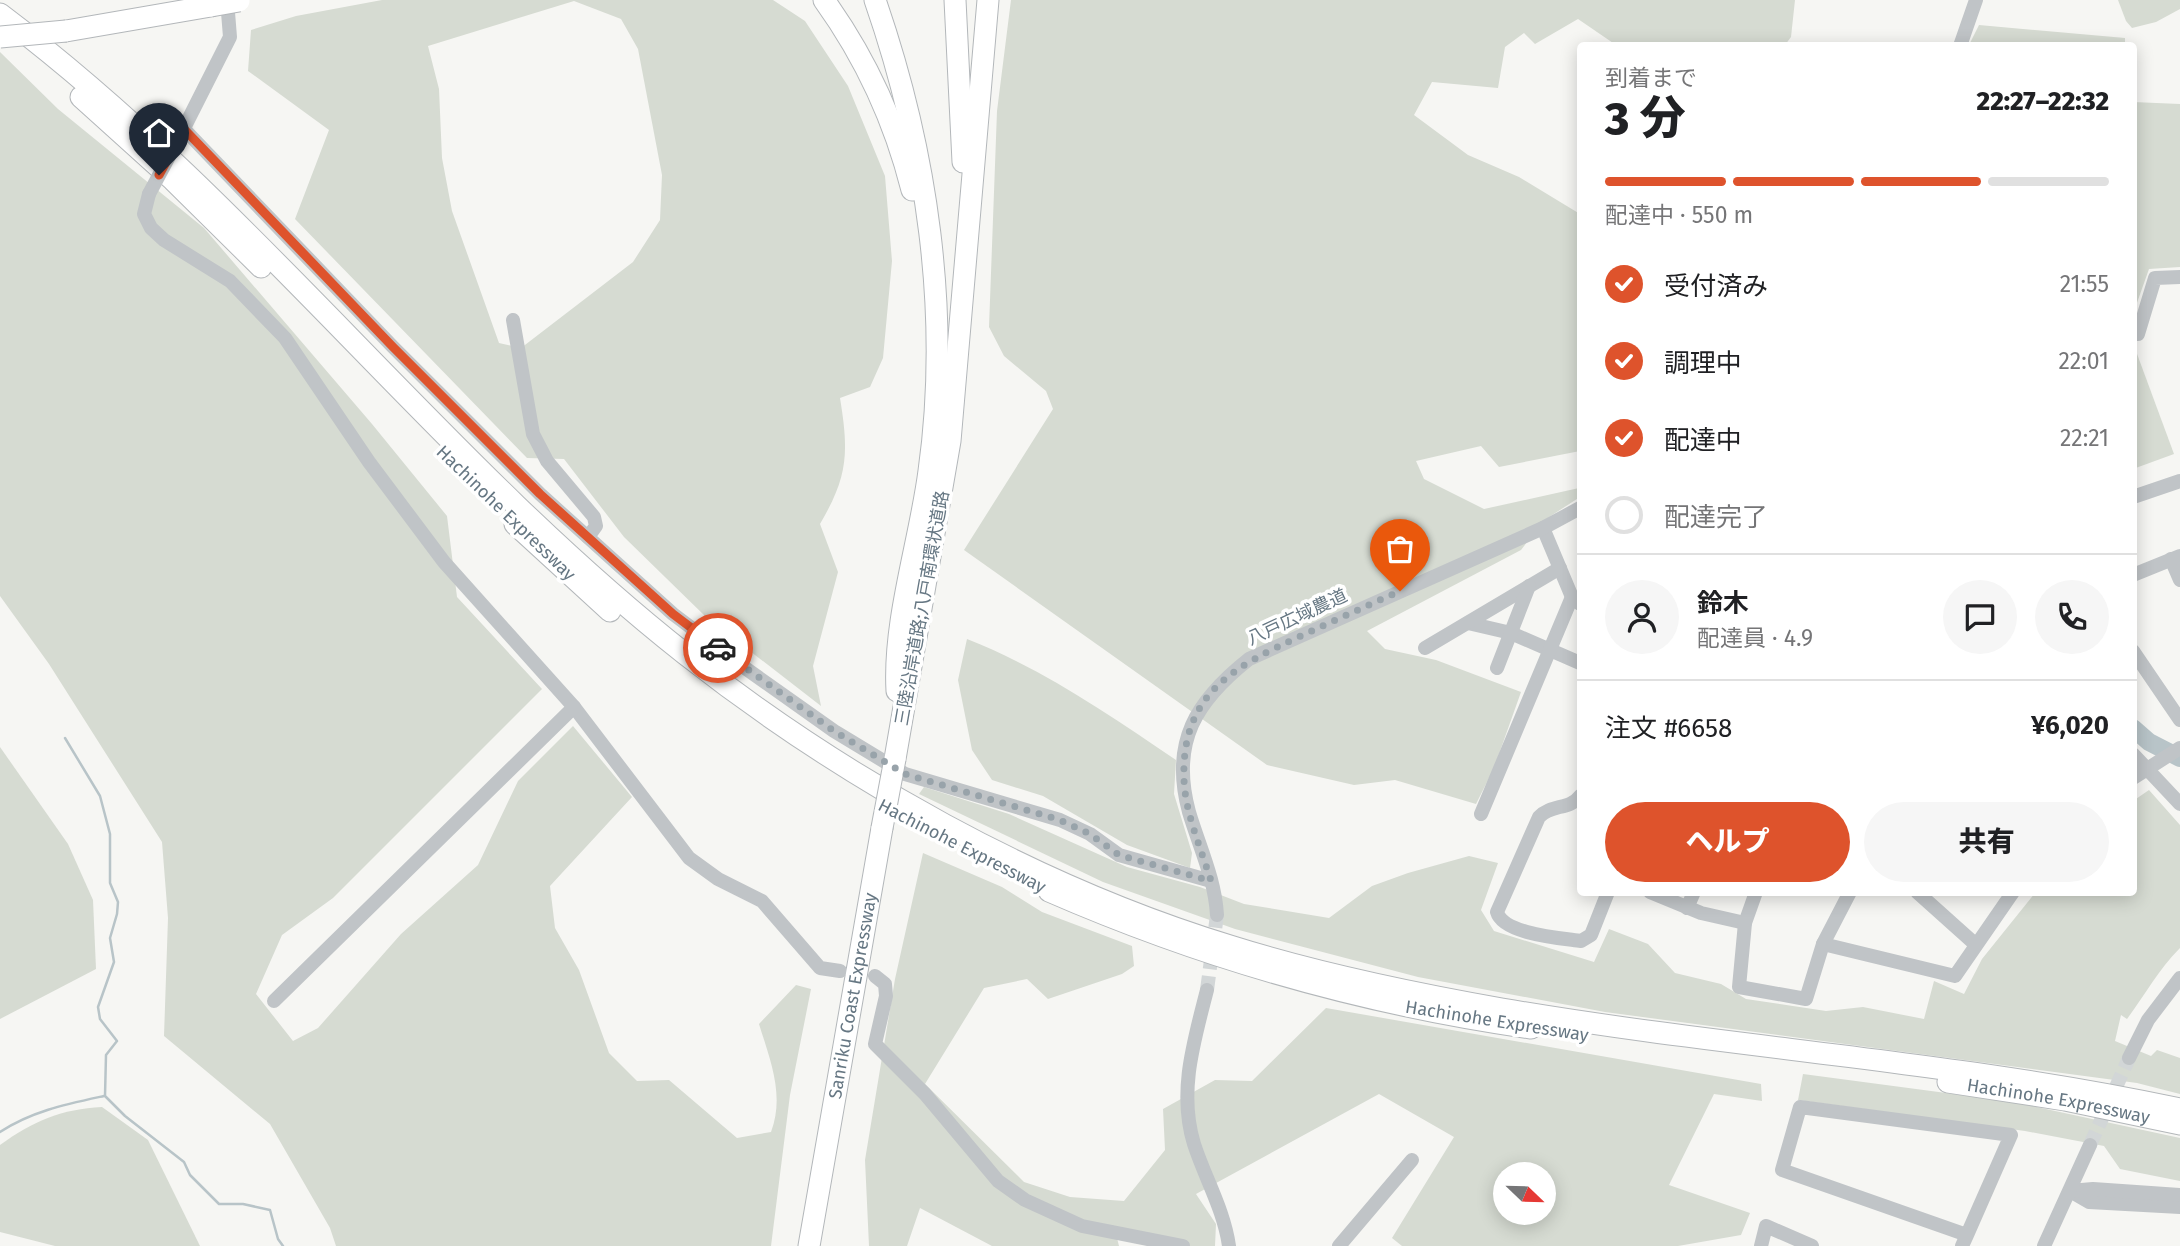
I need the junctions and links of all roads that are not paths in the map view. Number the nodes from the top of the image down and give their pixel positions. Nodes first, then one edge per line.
1 (241, 0) edge
2 (824, 0) edge
3 (875, 0) edge
4 (955, 0) edge
5 (988, 0) edge
6 (1976, 0) edge
7 (219, 3) edge
8 (0, 14) edge
9 (0, 31) edge
10 (0, 37) edge
11 (1961, 42) edge
12 (182, 132) junction
13 (2180, 277) edge
14 (934, 316) junction
15 (513, 320) dead end
16 (960, 330) junction
17 (2137, 334) edge
18 (2180, 481) edge
19 (2137, 495) edge
20 (1577, 510) edge
21 (1543, 528) junction
22 (588, 537) junction
23 (2175, 558) edge
24 (1560, 568) junction
25 (2137, 573) edge
26 (2180, 580) edge
27 (1530, 586) junction
28 (1576, 601) edge
29 (1468, 623) junction
30 (1511, 633) junction
31 (1425, 648) dead end
32 (1549, 649) junction
33 (2137, 657) edge
34 (1577, 662) edge
35 (1497, 668) dead end
36 (574, 707) junction
37 (2180, 720) edge
38 (2180, 748) edge
39 (896, 753) junction
40 (2137, 758) edge
41 (2147, 768) junction
42 (2137, 775) edge
43 (1577, 799) edge
44 (2180, 804) edge
45 (1481, 814) dead end
46 (1211, 881) junction
47 (1606, 896) edge
48 (1659, 896) edge
49 (1692, 896) edge
50 (1755, 896) edge
51 (1848, 896) edge
52 (1921, 896) edge
53 (2010, 896) edge
54 (1687, 908) junction
55 (1217, 915) tunnel mouth
56 (1745, 923) junction
57 (1823, 944) junction
58 (1975, 944) junction
59 (840, 971) dead end
60 (875, 976) dead end
61 (2180, 978) edge
62 (1208, 990) tunnel mouth
63 (274, 1001) dead end
64 (2129, 1058) tunnel mouth
65 (2180, 1109) edge
66 (2180, 1124) edge
67 (2090, 1145) tunnel mouth
68 (1412, 1160) dead end
69 (2070, 1191) junction
70 (2180, 1195) edge
71 (2180, 1207) edge
72 (1965, 1240) edge
73 (809, 1246) edge
74 (1183, 1246) edge
75 (1229, 1246) edge
76 (1339, 1246) edge
77 (1761, 1246) edge
78 (1812, 1246) edge
79 (2044, 1246) edge

1 - 7 highway, bridge
2 - 14 highway
3 - 14 highway
4 - 16 highway
5 - 16 highway
6 - 11 street
7 - 10 highway, bridge
7 - 12 street
8 - 65 highway, Hachinohe Expressway
9 - 66 highway, Hachinohe Expressway
12 - 22 street
12 - 36 street, bridge
13 - 17 street
14 - 39 highway, 三陸沿岸道路;八戸南環状道路
15 - 22 street
16 - 39 highway, 三陸沿岸道路;八戸南環状道路
18 - 19 street
20 - 21 street, 八戸広域農道
21 - 24 street
21 - 46 street, 八戸広域農道
22 - 46 street
23 - 25 street
23 - 26 street
24 - 27 street
24 - 28 street
27 - 29 street
27 - 30 street
28 - 32 street
29 - 30 street
29 - 31 street
30 - 32 street
30 - 35 street
32 - 34 street
32 - 45 street
33 - 37 street
36 - 59 street
36 - 63 street
38 - 41 street
39 - 73 highway, Sanriku Coast Expressway, bridge
40 - 41 street
41 - 42 street
41 - 44 street
43 - 47 street
46 - 55 street, 八戸広域農道
48 - 54 street
49 - 54 street
50 - 56 street
51 - 57 street
52 - 58 street
53 - 58 street
54 - 56 street
56 - 57 street
57 - 58 street
60 - 74 street
61 - 64 street
62 - 75 street
67 - 69 street
68 - 76 street
69 - 70 street
69 - 71 street
69 - 79 street
72 - 72 street
77 - 78 street

